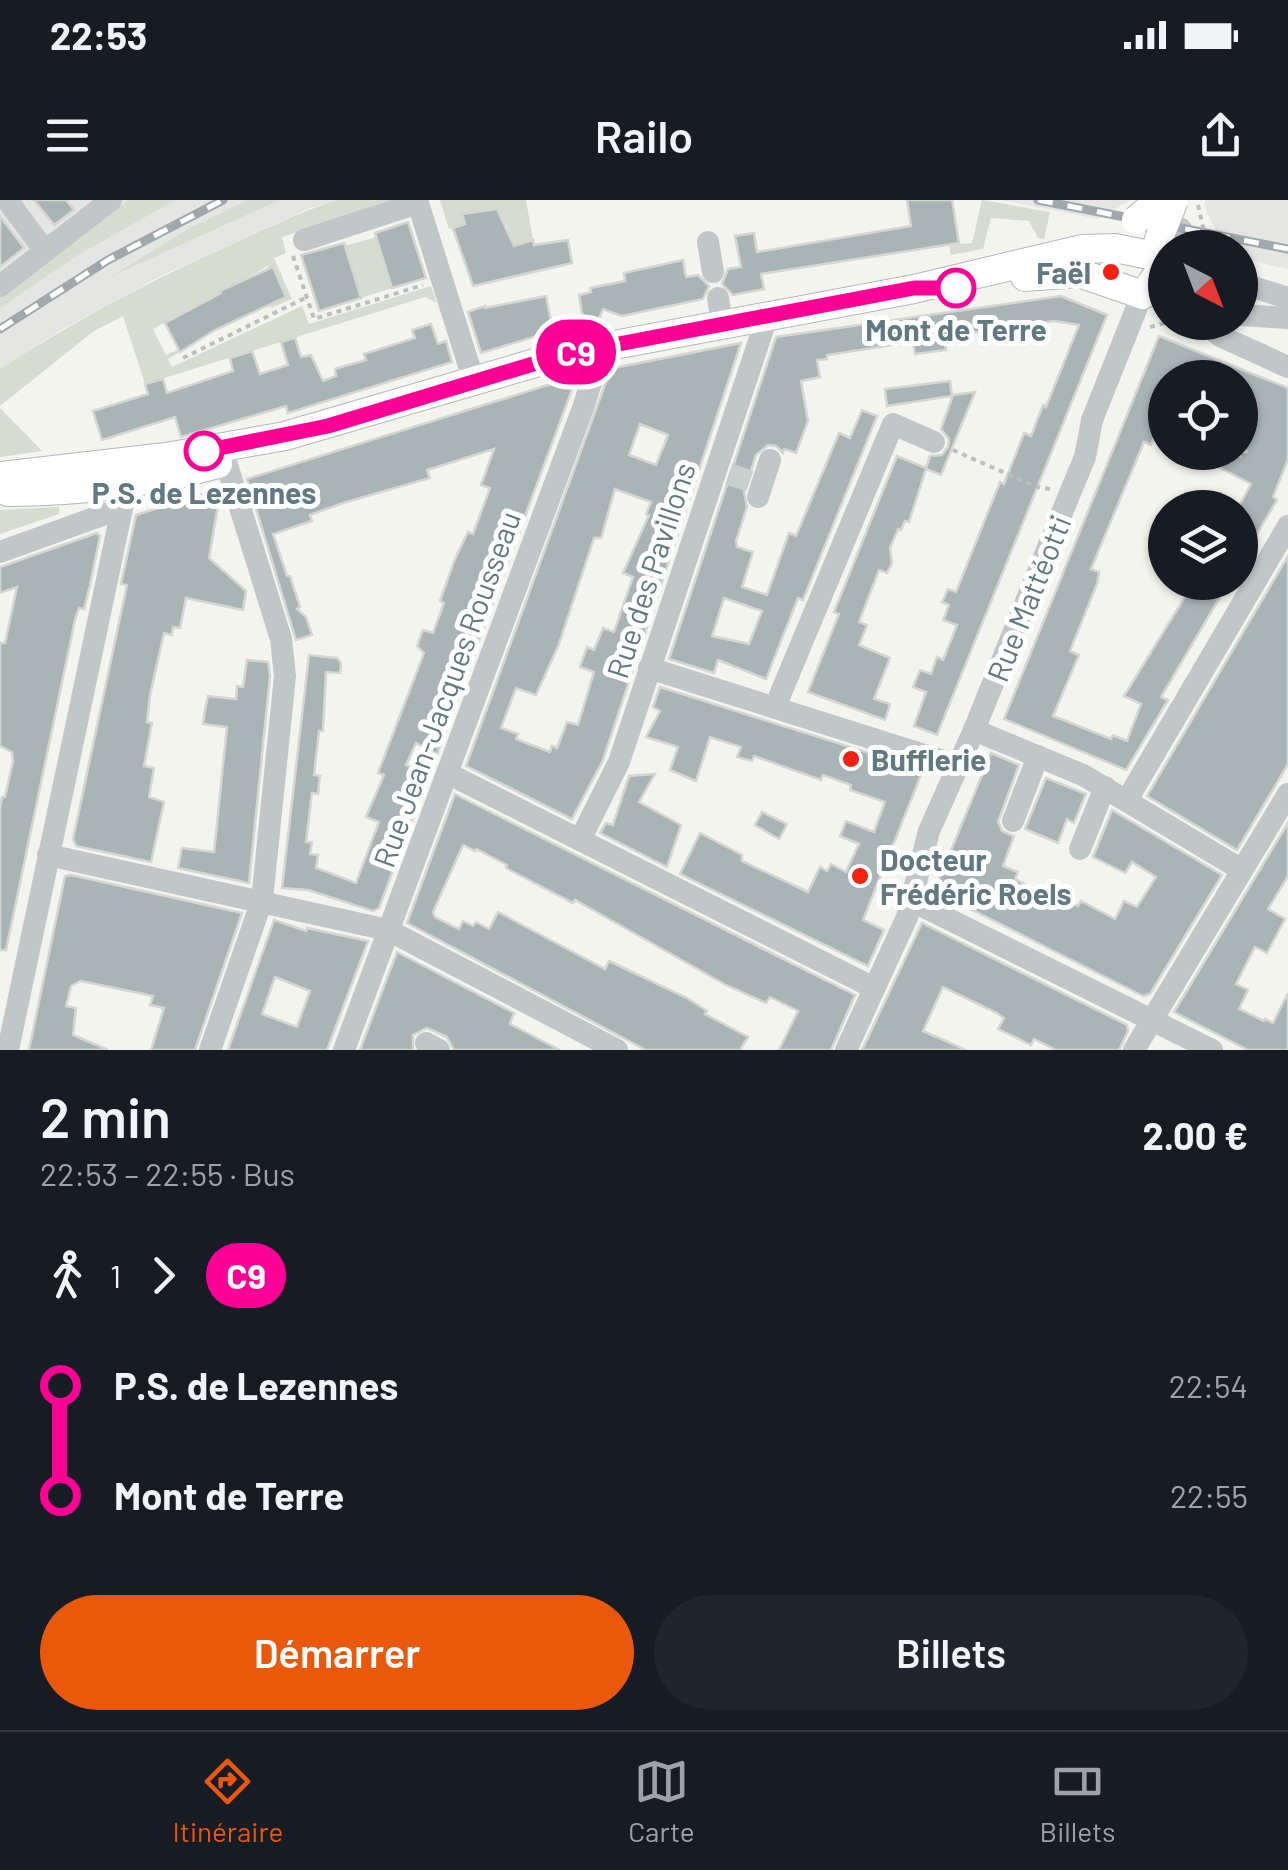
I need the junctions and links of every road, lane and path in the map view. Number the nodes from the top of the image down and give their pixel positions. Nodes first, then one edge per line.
1 (8, 200) edge
2 (1160, 200) edge
3 (1174, 200) edge
4 (1186, 200) edge
5 (1198, 200) edge
6 (98, 204) edge
7 (1175, 230) edge
8 (1179, 230) edge
9 (1203, 230) edge
10 (304, 240) joint
11 (708, 242) dead end
12 (1148, 247) edge
13 (1082, 248) junction
14 (45, 251) junction
15 (714, 272) dead end
16 (442, 279) junction
17 (0, 286) edge
18 (914, 288) junction
19 (1148, 296) edge
20 (307, 298) junction
21 (1148, 310) edge
22 (768, 314) junction
23 (1258, 316) edge
24 (1288, 318) edge
25 (1144, 326) dead end
26 (1148, 327) edge
27 (1229, 340) edge
28 (596, 347) junction
29 (183, 358) dead end
30 (1288, 367) edge
31 (474, 382) junction
32 (934, 442) joint
33 (227, 454) junction
34 (770, 460) dead end
35 (101, 466) junction
36 (0, 476) edge
37 (758, 488) dead end
38 (0, 492) edge
39 (126, 492) junction
40 (1070, 493) junction
41 (1288, 526) edge
42 (0, 552) edge
43 (649, 668) junction
44 (775, 707) junction
45 (974, 730) junction
46 (1038, 756) junction
47 (956, 765) junction
48 (447, 773) junction
49 (1105, 787) junction
50 (1288, 794) edge
51 (1127, 800) junction
52 (1012, 821) dead end
53 (580, 840) junction
54 (1080, 848) dead end
55 (48, 856) junction
56 (1242, 870) junction
57 (262, 900) junction
58 (912, 900) junction
59 (388, 930) junction
60 (874, 988) junction
61 (1152, 1020) junction
62 (577, 1041) edge
63 (8, 1050) edge
64 (210, 1050) edge
65 (344, 1050) edge
66 (617, 1050) edge
67 (846, 1050) edge
68 (1134, 1050) edge
69 (1212, 1050) edge

1 - 14 street
2 - 13 main road, bridge
3 - 7 main road, bridge
4 - 8 main road
5 - 9 path, bridge
6 - 14 street
10 - 16 street
10 - 20 path
11 - 15 street
12 - 13 main road
13 - 18 main road
14 - 17 street
16 - 20 path
16 - 31 street
18 - 19 main road
18 - 22 main road
20 - 29 path
21 - 40 street, Rue Mattéotti
22 - 28 main road
22 - 43 street, Rue des Pavillons
23 - 24 street
25 - 26 path
27 - 30 street
28 - 31 main road
28 - 48 street, Rue Jean-Jacques Rousseau
31 - 33 main road
32 - 40 path
32 - 44 street
33 - 35 main road
33 - 39 main road
33 - 57 street
34 - 37 street
35 - 36 main road
35 - 39 street
38 - 39 main road
39 - 42 street
39 - 55 street
40 - 45 street, Rue Mattéotti
41 - 51 street
43 - 44 street
43 - 53 street, Rue des Pavillons
44 - 47 street
45 - 46 street
45 - 47 street, Rue Mattéotti
46 - 49 street
46 - 52 street
47 - 58 street, Rue Mattéotti
48 - 53 street
48 - 59 street, Rue Jean-Jacques Rousseau
49 - 51 street
49 - 54 street
50 - 56 street
51 - 56 street
53 - 60 street
55 - 57 street
55 - 63 street
56 - 61 street
57 - 59 street
57 - 64 street
58 - 60 street, Rue Mattéotti
58 - 61 street
59 - 62 street
59 - 65 street, Rue Jean-Jacques Rousseau
60 - 67 street, Rue Mattéotti
61 - 68 street
61 - 69 street
62 - 66 street

